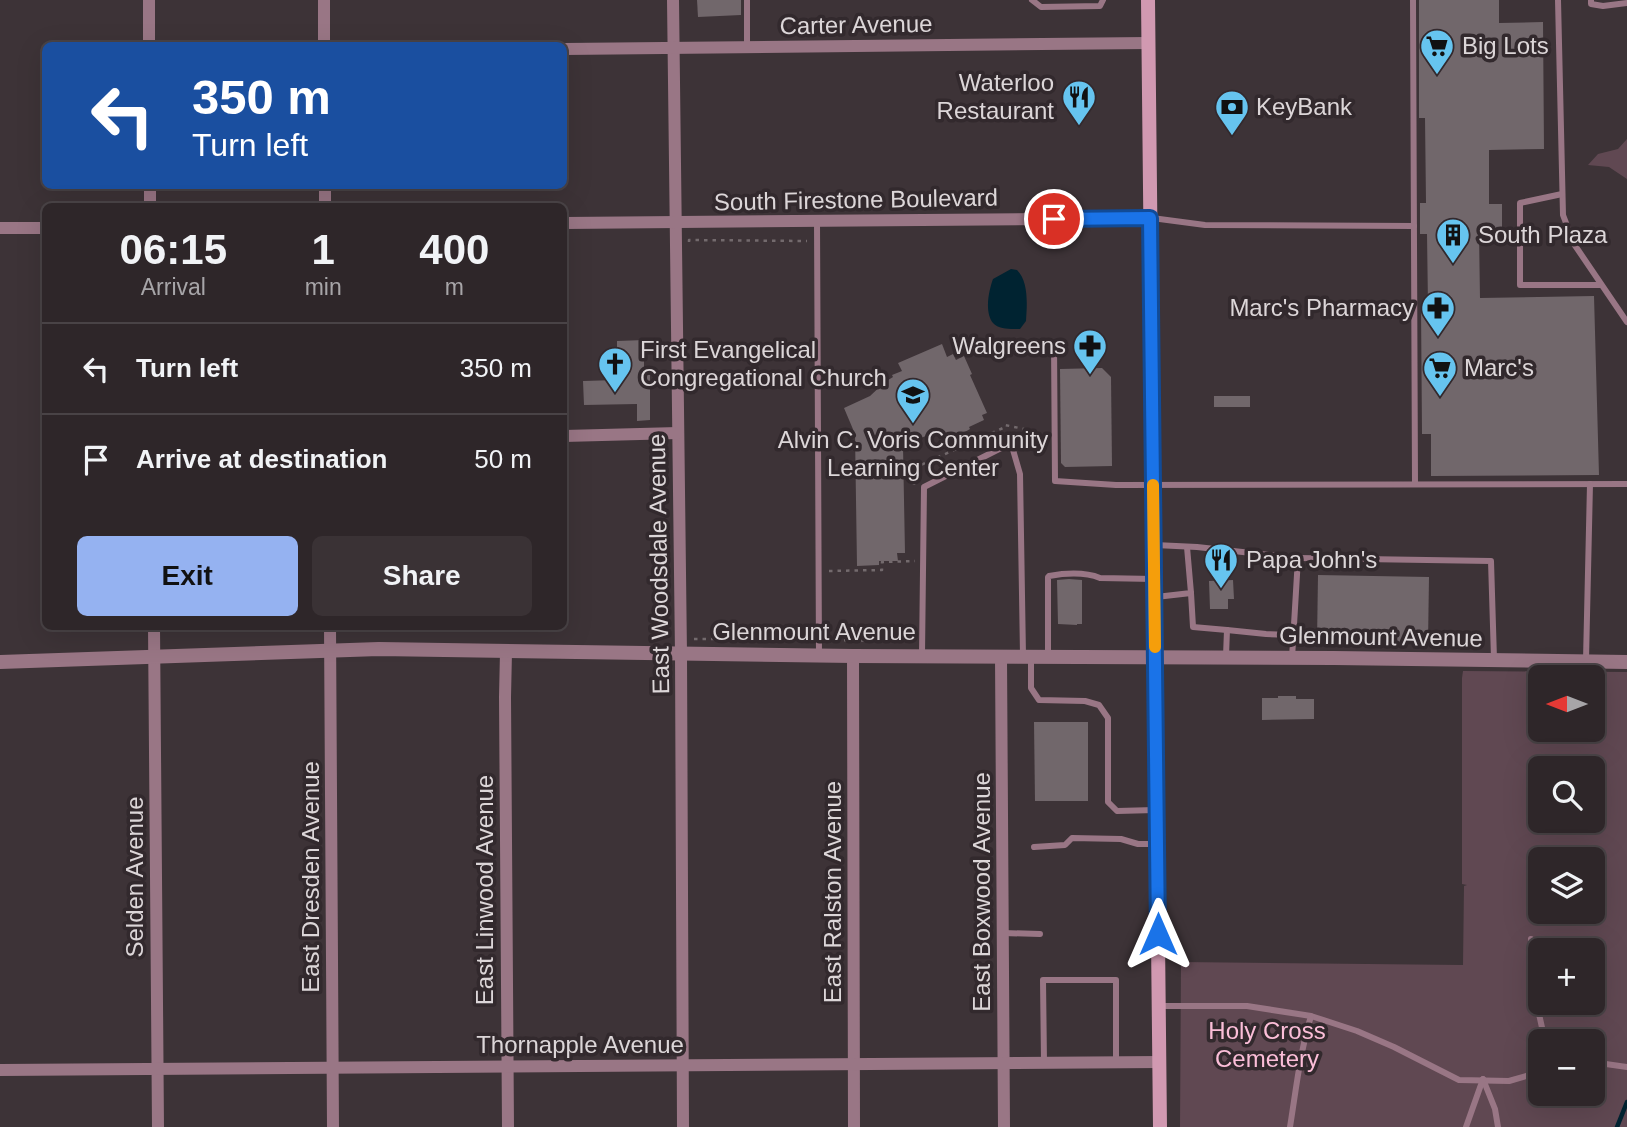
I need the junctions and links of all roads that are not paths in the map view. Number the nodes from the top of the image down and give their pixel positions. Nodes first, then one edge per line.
1 (149, 0) edge
2 (324, 0) edge
3 (673, 0) edge
4 (747, 0) edge
5 (1032, 0) edge
6 (1102, 0) edge
7 (1147, 0) edge
8 (1413, 0) edge
9 (1558, 0) edge
10 (1591, 0) edge
11 (1627, 3) edge
12 (149, 42) edge
13 (324, 42) edge
14 (1148, 43) junction
15 (747, 47) junction
16 (674, 48) junction
17 (567, 49) edge
18 (1562, 194) junction
19 (1150, 218) junction
20 (817, 221) junction
21 (676, 222) junction
22 (567, 223) edge
23 (1414, 226) junction
24 (0, 228) edge
25 (42, 228) edge
26 (1601, 285) junction
27 (1627, 321) edge
28 (1054, 343) dead end
29 (678, 433) junction
30 (567, 436) edge
31 (1153, 484) junction
32 (1415, 484) junction
33 (1590, 484) junction
34 (1627, 484) edge
35 (1153, 545) junction
36 (1187, 547) junction
37 (1298, 558) junction
38 (1154, 579) junction
39 (1191, 593) junction
40 (1154, 598) junction
41 (1227, 629) junction
42 (154, 630) edge
43 (330, 630) edge
44 (1293, 635) junction
45 (923, 648) junction
46 (330, 650) junction
47 (506, 652) junction
48 (681, 654) junction
49 (819, 656) junction
50 (853, 656) junction
51 (154, 657) junction
52 (1001, 657) junction
53 (1027, 657) junction
54 (1048, 657) junction
55 (1155, 657) junction
56 (1226, 658) junction
57 (1292, 658) junction
58 (1494, 661) junction
59 (0, 662) edge
60 (1586, 662) junction
61 (1627, 662) edge
62 (1157, 810) junction
63 (1157, 844) junction
64 (1034, 847) dead end
65 (1003, 933) junction
66 (1040, 934) dead end
67 (1159, 1006) junction
68 (1311, 1016) junction
69 (1004, 1062) junction
70 (1045, 1062) junction
71 (1116, 1062) junction
72 (1160, 1062) junction
73 (854, 1063) junction
74 (1605, 1064) edge
75 (683, 1065) junction
76 (507, 1066) junction
77 (333, 1067) junction
78 (1627, 1067) edge
79 (158, 1068) junction
80 (0, 1070) edge
81 (1528, 1075) edge
82 (1483, 1079) junction
83 (158, 1127) edge
84 (333, 1127) edge
85 (508, 1127) edge
86 (683, 1127) edge
87 (854, 1127) edge
88 (1004, 1127) edge
89 (1160, 1127) edge
90 (1290, 1127) edge
91 (1466, 1127) edge
92 (1497, 1127) edge

1 - 12 street
2 - 13 street
3 - 16 street, East Woodsdale Avenue
4 - 15 lane
5 - 6 lane
7 - 14 main road
8 - 23 lane
9 - 18 lane
10 - 11 lane
14 - 15 street, Carter Avenue
14 - 19 main road
15 - 16 street, Carter Avenue
16 - 17 street, Carter Avenue
16 - 21 street, East Woodsdale Avenue
18 - 26 lane
18 - 26 lane
19 - 20 street, South Firestone Boulevard
19 - 23 lane
19 - 31 main road
20 - 21 street, South Firestone Boulevard
20 - 49 lane
21 - 22 street, South Firestone Boulevard
21 - 29 street, East Woodsdale Avenue
23 - 32 lane
24 - 25 street
26 - 27 lane
28 - 31 lane
29 - 30 street
29 - 48 street, East Woodsdale Avenue
31 - 32 lane
31 - 35 main road
32 - 33 lane
33 - 34 lane
33 - 60 lane
35 - 36 lane
35 - 38 main road
36 - 37 lane
36 - 39 lane
37 - 44 lane
37 - 58 lane
38 - 40 main road
38 - 54 lane
39 - 40 lane
39 - 41 lane
40 - 55 main road
41 - 44 lane
41 - 56 lane
42 - 51 street, Selden Avenue
43 - 46 street, East Dresden Avenue
44 - 57 lane
45 - 50 street, Glenmount Avenue
45 - 52 street, Glenmount Avenue
45 - 53 lane
46 - 47 street, Glenmount Avenue
46 - 51 street, Glenmount Avenue
46 - 77 street, East Dresden Avenue
47 - 48 street, Glenmount Avenue
47 - 76 street, East Linwood Avenue
48 - 49 street, Glenmount Avenue
48 - 75 street, East Woodsdale Avenue
49 - 50 street, Glenmount Avenue
50 - 73 street, East Ralston Avenue
51 - 59 street, Glenmount Avenue
51 - 79 street, Selden Avenue
52 - 53 street, Glenmount Avenue
52 - 65 street, East Boxwood Avenue
53 - 54 street, Glenmount Avenue
53 - 62 lane
54 - 55 street, Glenmount Avenue
55 - 56 street, Glenmount Avenue
55 - 62 main road
56 - 57 street, Glenmount Avenue
57 - 58 street, Glenmount Avenue
58 - 60 street, Glenmount Avenue
60 - 61 street, Glenmount Avenue
62 - 63 main road
63 - 64 lane
63 - 67 main road
65 - 66 lane
65 - 69 street, East Boxwood Avenue
67 - 68 lane
67 - 72 main road
68 - 82 lane
68 - 90 lane
69 - 70 street, Thornapple Avenue
69 - 73 street, Thornapple Avenue
69 - 88 street, East Boxwood Avenue
70 - 71 street, Thornapple Avenue
70 - 71 lane
71 - 72 street, Thornapple Avenue
72 - 89 main road
73 - 75 street, Thornapple Avenue
73 - 87 street, East Ralston Avenue
74 - 78 lane
75 - 76 street, Thornapple Avenue
75 - 86 street, East Woodsdale Avenue
76 - 77 street, Thornapple Avenue
76 - 85 street, East Linwood Avenue
77 - 79 street, Thornapple Avenue
77 - 84 street, East Dresden Avenue
79 - 80 street, Thornapple Avenue
79 - 83 street, Selden Avenue
81 - 82 lane
82 - 91 lane
82 - 92 lane

